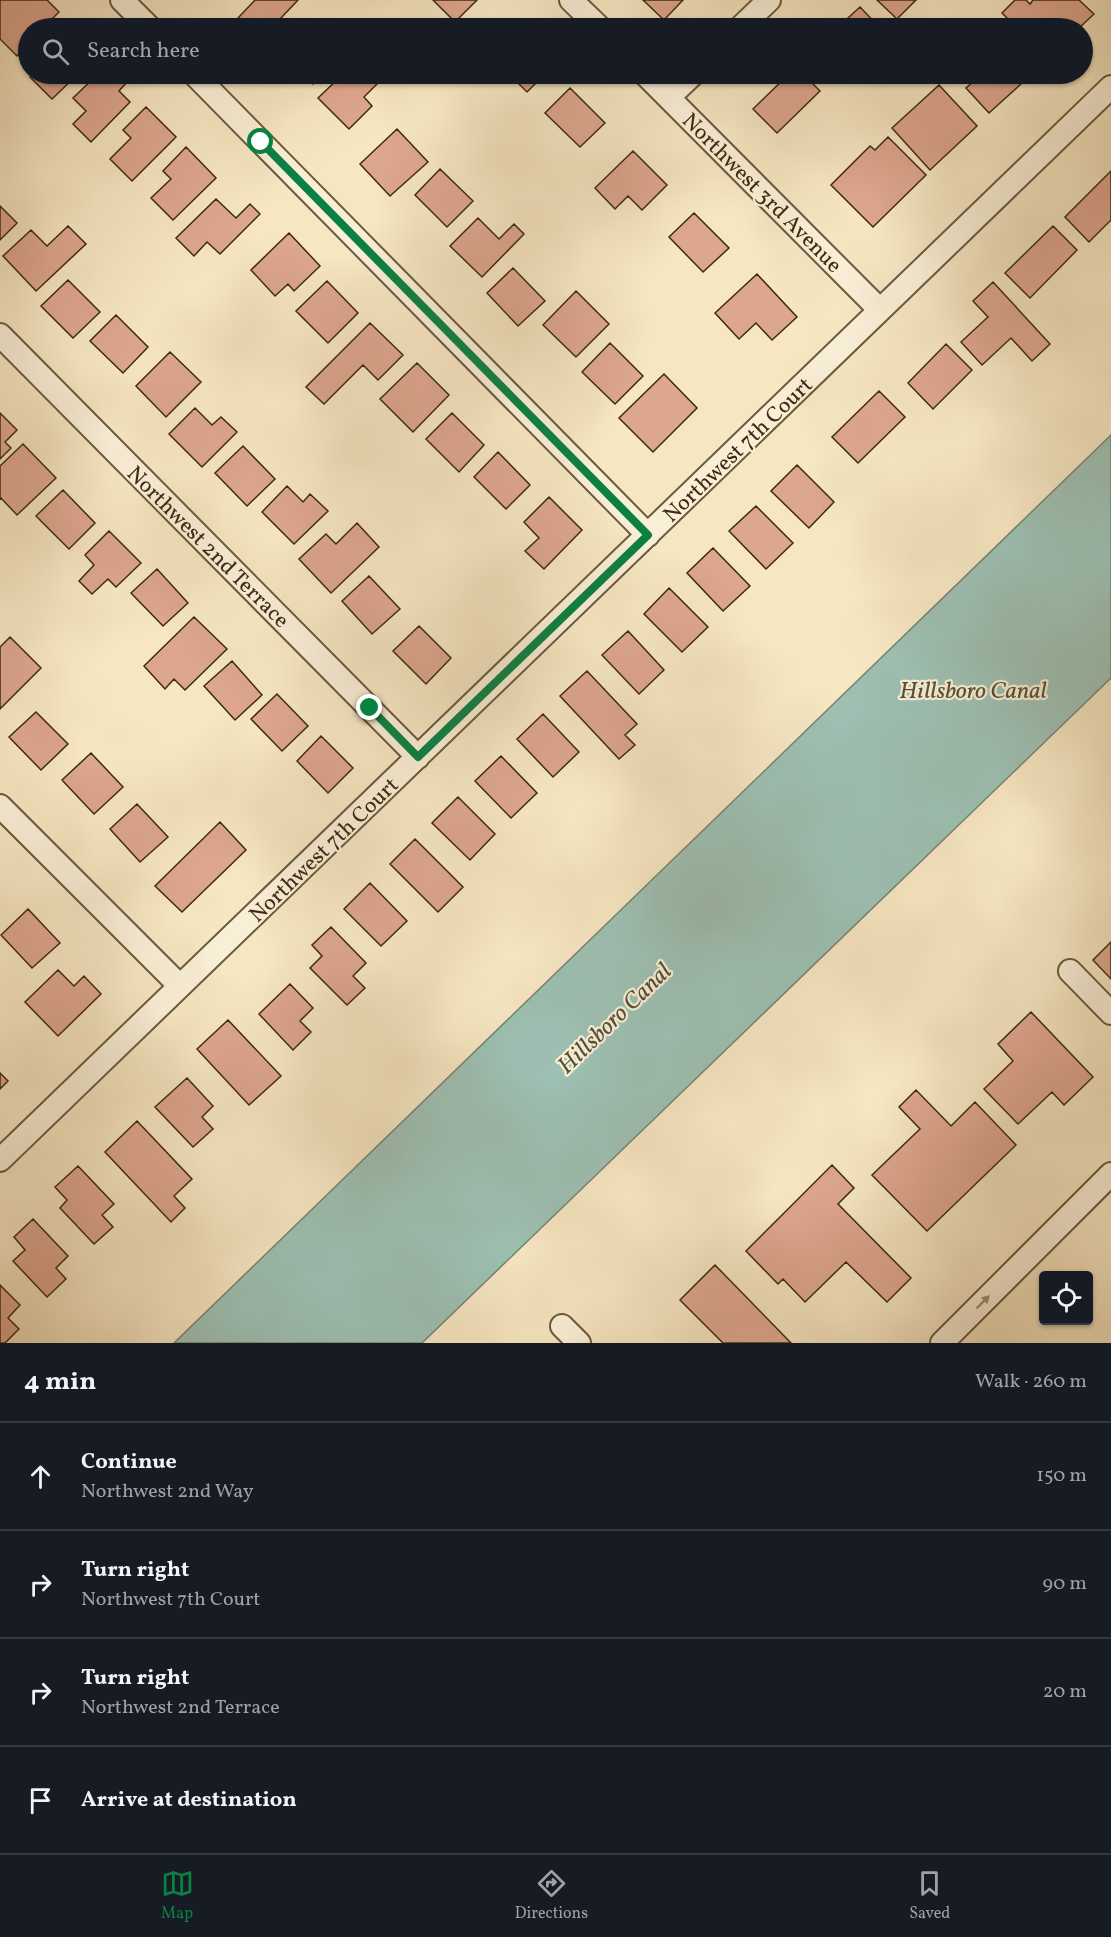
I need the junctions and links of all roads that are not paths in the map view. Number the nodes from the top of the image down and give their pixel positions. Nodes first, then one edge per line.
1 (122, 0) edge
2 (572, 0) edge
3 (769, 0) edge
4 (140, 18) edge
5 (590, 18) edge
6 (750, 18) edge
7 (204, 84) edge
8 (655, 84) edge
9 (683, 84) edge
10 (1111, 87) edge
11 (669, 97) junction
12 (880, 310) junction
13 (0, 334) edge
14 (648, 535) junction
15 (418, 757) junction
16 (0, 806) edge
17 (1070, 971) dead end
18 (180, 986) junction
19 (1111, 1013) edge
20 (0, 1160) edge
21 (1111, 1174) edge
22 (562, 1326) dead end
23 (579, 1343) edge
24 (942, 1343) edge

1 - 4 street
2 - 5 street
3 - 6 street
7 - 14 street
8 - 11 street, Northwest 3rd Avenue
9 - 11 street
10 - 12 street, Northwest 7th Court
11 - 12 street, Northwest 3rd Avenue
12 - 14 street, Northwest 7th Court
13 - 15 street, Northwest 2nd Terrace
14 - 15 street, Northwest 7th Court
15 - 18 street, Northwest 7th Court
16 - 18 street
17 - 19 street
18 - 20 street, Northwest 7th Court
24 -> 21 street
22 - 23 street

